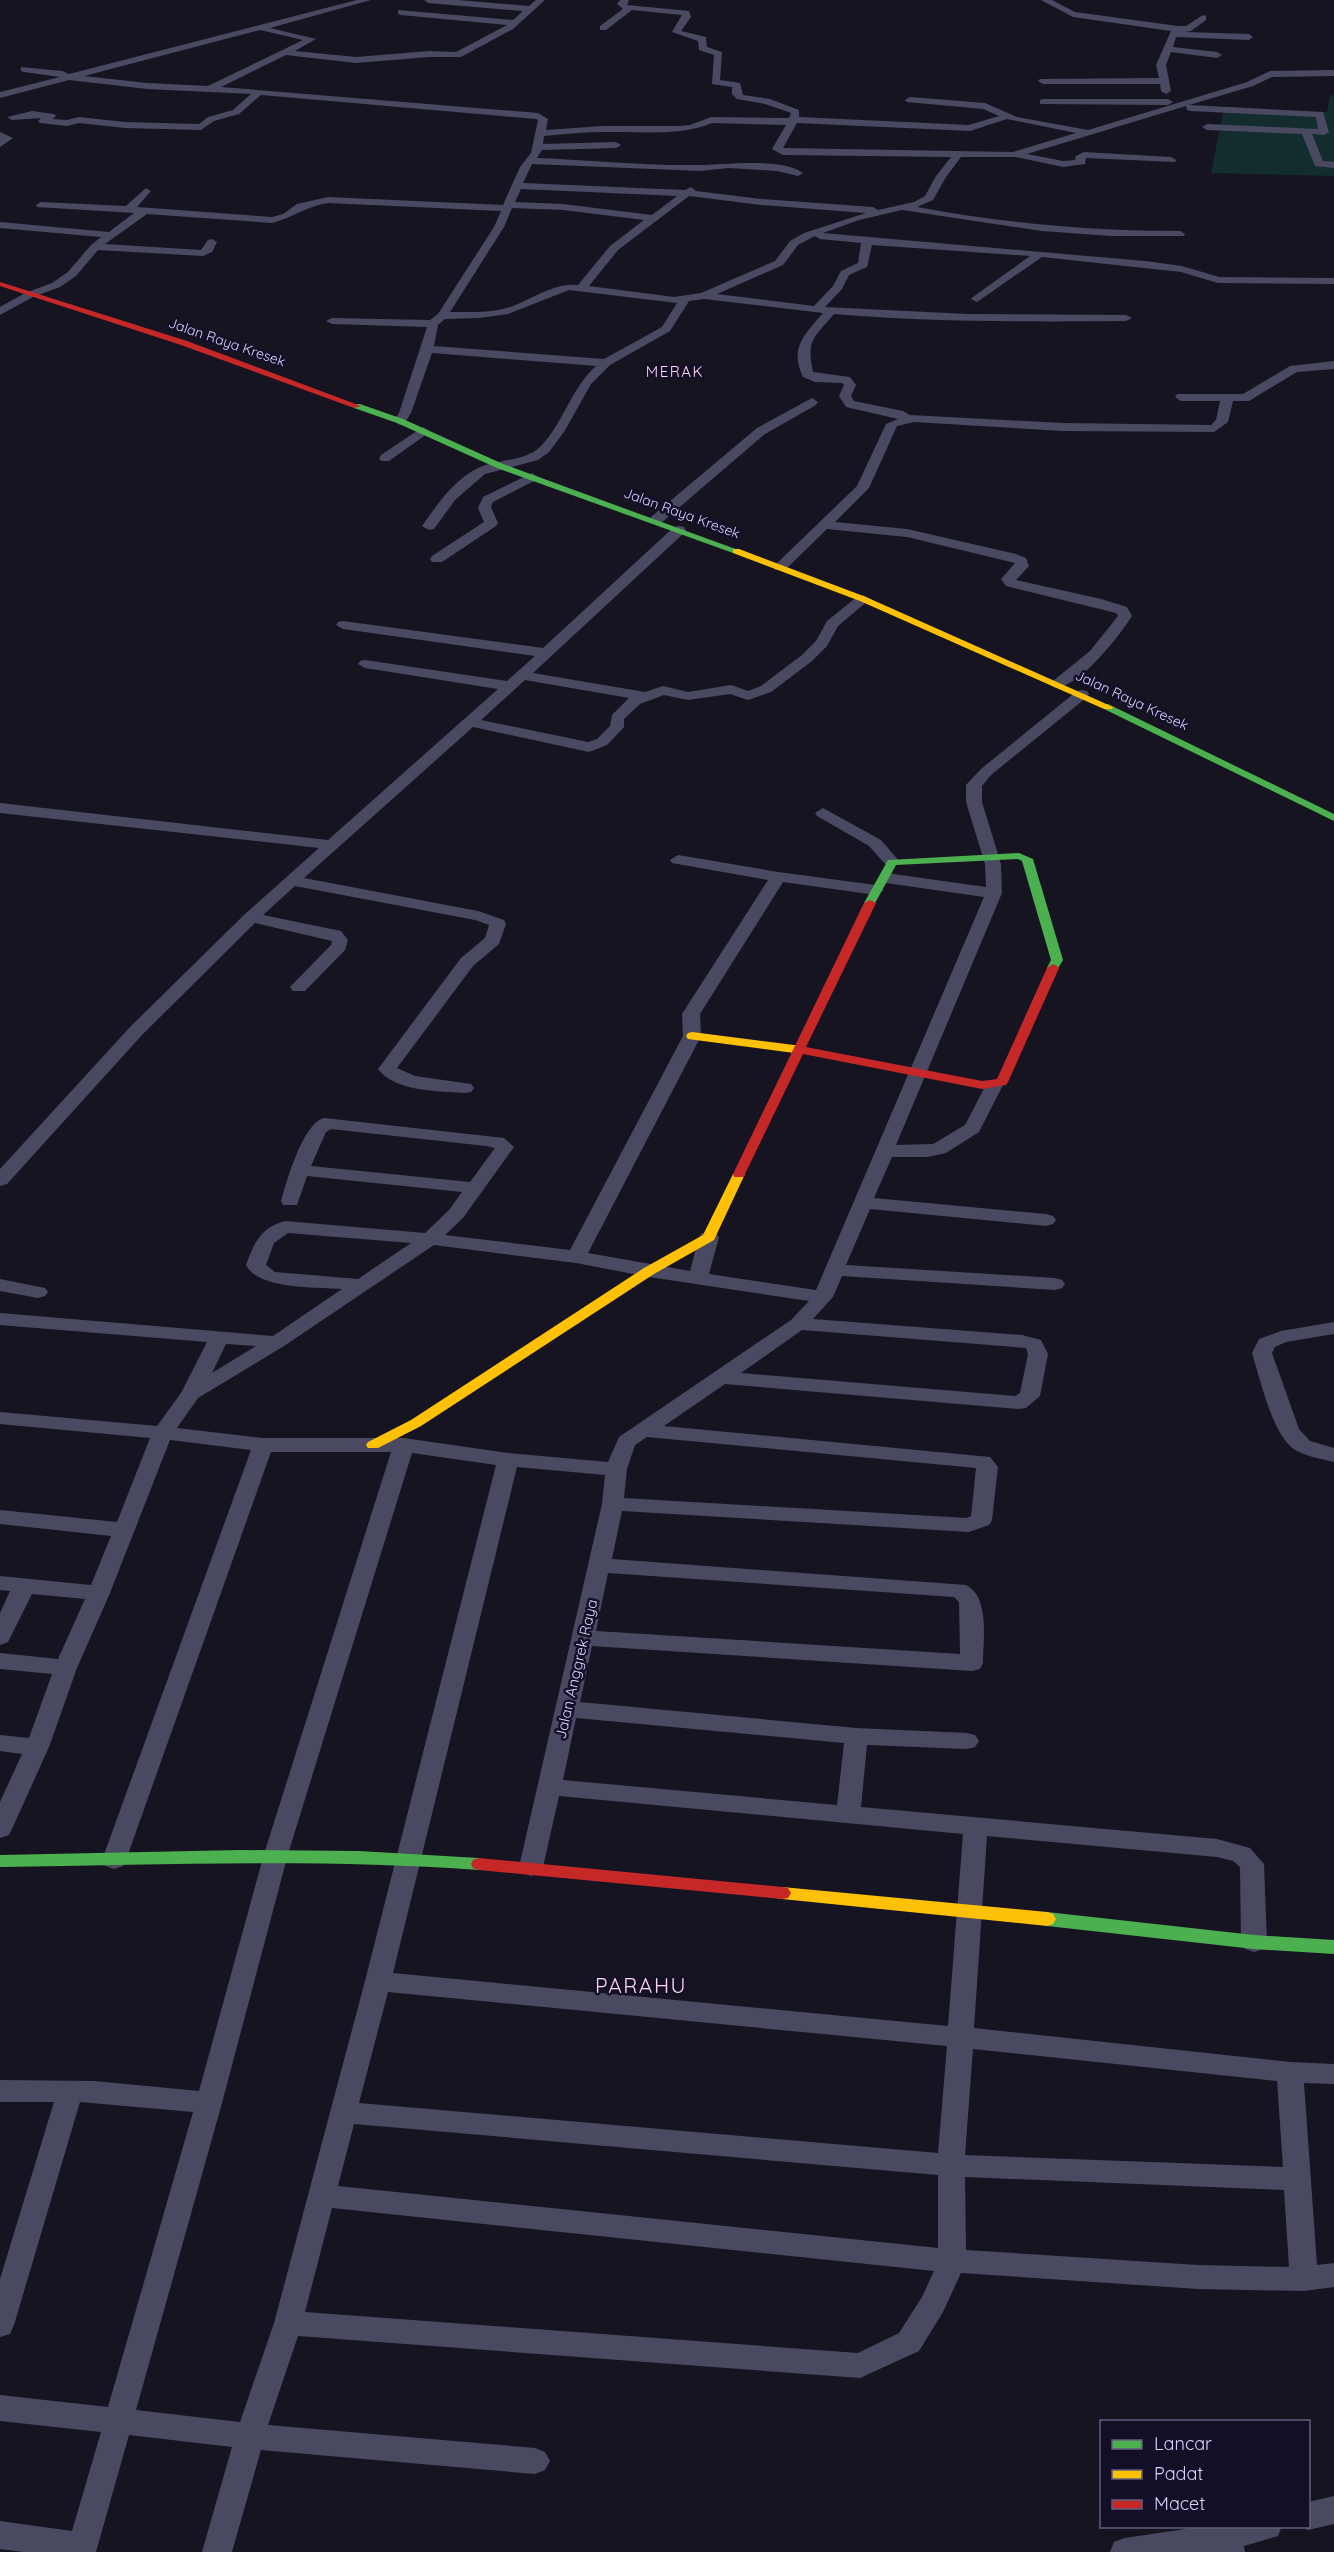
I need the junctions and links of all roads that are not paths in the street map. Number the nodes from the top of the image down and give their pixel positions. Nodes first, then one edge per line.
1 (367, 0) edge
2 (428, 0) edge
3 (541, 0) edge
4 (1045, 0) edge
5 (628, 4) edge
6 (530, 9) junction
7 (401, 12) dead end
8 (1203, 18) dead end
9 (514, 23) junction
10 (256, 28) junction
11 (603, 28) dead end
12 (1175, 32) junction
13 (1249, 37) dead end
14 (1167, 49) junction
15 (283, 52) junction
16 (1217, 55) dead end
17 (24, 69) dead end
18 (1334, 73) edge
19 (69, 76) junction
20 (1043, 81) dead end
21 (1164, 81) junction
22 (147, 86) junction
23 (208, 90) junction
24 (258, 93) junction
25 (0, 94) edge
26 (130, 94) dead end
27 (910, 100) dead end
28 (1043, 102) dead end
29 (1169, 107) junction
30 (0, 116) edge
31 (1008, 116) junction
32 (12, 117) junction
33 (792, 121) junction
34 (0, 123) edge
35 (1207, 127) dead end
36 (1306, 131) junction
37 (541, 133) junction
38 (1091, 133) junction
39 (0, 135) edge
40 (981, 141) junction
41 (0, 144) edge
42 (616, 145) dead end
43 (537, 147) junction
44 (778, 151) junction
45 (958, 155) junction
46 (1014, 155) junction
47 (1171, 160) dead end
48 (530, 161) junction
49 (1334, 165) edge
50 (777, 168) junction
51 (798, 173) dead end
52 (700, 180) junction
53 (517, 186) junction
54 (146, 191) dead end
55 (41, 205) dead end
56 (508, 206) junction
57 (905, 208) junction
58 (127, 211) junction
59 (144, 211) junction
60 (883, 211) junction
61 (653, 218) junction
62 (0, 225) edge
63 (1180, 234) dead end
64 (109, 236) junction
65 (808, 236) junction
66 (1022, 238) junction
67 (867, 240) junction
68 (212, 242) dead end
69 (95, 247) junction
70 (1040, 254) junction
71 (1334, 282) edge
72 (0, 284) edge
73 (582, 287) junction
74 (29, 295) junction
75 (703, 296) junction
76 (977, 299) dead end
77 (684, 300) junction
78 (816, 310) junction
79 (0, 312) edge
80 (830, 312) junction
81 (1126, 318) dead end
82 (438, 320) junction
83 (332, 321) dead end
84 (427, 349) junction
85 (606, 363) junction
86 (1334, 364) edge
87 (1181, 397) dead end
88 (1227, 399) junction
89 (812, 402) dead end
90 (907, 419) junction
91 (400, 421) junction
92 (423, 431) junction
93 (385, 458) dead end
94 (500, 466) junction
95 (532, 477) junction
96 (656, 520) junction
97 (824, 525) junction
98 (429, 526) dead end
99 (679, 530) junction
100 (437, 559) dead end
101 (780, 567) junction
102 (863, 599) junction
103 (343, 625) dead end
104 (546, 653) junction
105 (365, 664) dead end
106 (515, 681) junction
107 (1058, 684) junction
108 (1082, 694) junction
109 (646, 697) junction
110 (470, 722) junction
111 (0, 808) edge
112 (823, 813) dead end
113 (1334, 818) edge
114 (331, 845) junction
115 (991, 857) junction
116 (678, 860) dead end
117 (892, 862) junction
118 (778, 878) junction
119 (292, 880) junction
120 (881, 884) junction
121 (994, 893) junction
122 (251, 917) junction
123 (299, 987) dead end
124 (692, 1036) junction
125 (799, 1050) junction
126 (919, 1072) junction
127 (994, 1085) junction
128 (465, 1088) dead end
129 (886, 1151) junction
130 (300, 1170) junction
131 (0, 1180) edge
132 (476, 1188) junction
133 (290, 1201) dead end
134 (864, 1203) junction
135 (1046, 1220) dead end
136 (709, 1237) junction
137 (430, 1239) junction
138 (576, 1257) junction
139 (649, 1270) junction
140 (836, 1270) junction
141 (698, 1278) junction
142 (1055, 1284) dead end
143 (0, 1285) edge
144 (362, 1285) junction
145 (38, 1292) dead end
146 (823, 1297) junction
147 (0, 1319) edge
148 (798, 1324) junction
149 (1334, 1328) edge
150 (219, 1338) junction
151 (277, 1342) junction
152 (719, 1377) junction
153 (191, 1394) junction
154 (0, 1418) edge
155 (641, 1430) junction
156 (163, 1433) junction
157 (263, 1445) junction
158 (374, 1445) junction
159 (404, 1445) junction
160 (1334, 1455) edge
161 (508, 1460) junction
162 (616, 1470) junction
163 (613, 1504) junction
164 (0, 1517) edge
165 (124, 1530) junction
166 (599, 1565) junction
167 (0, 1583) edge
168 (24, 1586) junction
169 (99, 1593) junction
170 (0, 1637) edge
171 (582, 1638) junction
172 (0, 1661) edge
173 (66, 1668) junction
174 (566, 1709) junction
175 (856, 1736) junction
176 (967, 1741) dead end
177 (0, 1743) edge
178 (38, 1747) junction
179 (549, 1787) junction
180 (848, 1815) junction
181 (1, 1824) edge
182 (976, 1825) junction
183 (276, 1854) junction
184 (408, 1857) junction
185 (114, 1860) junction
186 (0, 1861) edge
187 (531, 1867) junction
188 (971, 1911) junction
189 (1254, 1942) junction
190 (1334, 1947) edge
191 (378, 1981) junction
192 (960, 2037) junction
193 (1290, 2072) junction
194 (1334, 2074) edge
195 (0, 2091) edge
196 (68, 2092) junction
197 (209, 2103) junction
198 (342, 2112) junction
199 (951, 2165) junction
200 (1296, 2179) junction
201 (321, 2196) junction
202 (952, 2261) junction
203 (1334, 2275) edge
204 (1304, 2279) junction
205 (288, 2323) junction
206 (0, 2325) edge
207 (0, 2408) edge
208 (118, 2421) junction
209 (250, 2436) junction
210 (535, 2461) dead end
211 (1334, 2510) edge
212 (1310, 2516) edge
213 (1264, 2528) edge
214 (0, 2535) edge
215 (1228, 2544) edge
216 (81, 2549) edge
217 (217, 2552) edge
218 (1125, 2552) edge

1 - 10 street
2 - 6 street
3 - 6 street
4 - 12 street
5 - 11 street
5 - 33 street
6 - 9 street
7 - 9 street
8 - 12 street
9 - 15 street
10 - 15 street
10 - 19 street
12 - 13 street
12 - 14 street
14 - 16 street
14 - 21 street
15 - 23 street
17 - 19 street
18 - 29 street
19 - 22 street
19 - 25 street
20 - 21 street
21 - 29 street
22 - 23 street
22 - 26 street
23 - 24 street
24 - 32 street
24 - 37 street
27 - 31 street
28 - 29 street
29 - 36 street
29 - 38 street
30 - 32 street
31 - 38 street
31 - 40 street
32 - 34 street
33 - 37 street
33 - 40 street
33 - 44 street
35 - 36 street
36 - 49 street
37 - 43 street
38 - 46 street
39 - 41 street
40 - 45 street
40 - 46 street
42 - 43 street
43 - 48 street
44 - 45 street
44 - 50 street
45 - 57 street
46 - 47 street
48 - 52 street
48 - 53 street
50 - 51 street
50 - 52 street
52 - 53 street
52 - 60 street
52 - 61 street
53 - 56 street
54 - 58 street
55 - 58 street
56 - 59 street
56 - 61 street
56 - 82 street
57 - 60 street
57 - 66 street
58 - 59 street
59 - 64 street
60 - 65 street
61 - 73 street
62 - 64 street
63 - 66 street
64 - 69 street
65 - 67 street
65 - 75 street
66 - 67 street
66 - 70 street
67 - 78 street
68 - 69 street
69 - 74 street
70 - 71 street
70 - 76 street
72 - 74 street, Jalan Raya Kresek
73 - 77 street
73 - 82 street
74 - 79 street
74 - 91 street, Jalan Raya Kresek
75 - 77 street
75 - 78 street
77 - 85 street
78 - 80 street
80 - 81 street
80 - 90 street
82 - 83 street
82 - 84 street
84 - 85 street
84 - 91 street
85 - 94 street
86 - 88 street
87 - 88 street
88 - 90 street
89 - 96 street
90 - 97 street
91 - 92 street, Jalan Raya Kresek
92 - 93 street
92 - 94 street, Jalan Raya Kresek
94 - 95 street, Jalan Raya Kresek
94 - 98 street
95 - 96 street, Jalan Raya Kresek
95 - 100 street
96 - 99 street, Jalan Raya Kresek
97 - 101 street
97 - 107 street
99 - 101 street, Jalan Raya Kresek
99 - 104 street
101 - 102 street, Jalan Raya Kresek
102 - 107 street, Jalan Raya Kresek
102 - 109 street
103 - 104 street
104 - 106 street
105 - 106 street
106 - 109 street
106 - 110 street
107 - 108 street, Jalan Raya Kresek
108 - 113 street, Jalan Raya Kresek
108 - 115 street
109 - 110 street
110 - 114 street
111 - 114 street
112 - 117 street
114 - 119 street
115 - 117 street
115 - 121 street
115 - 127 street
116 - 118 street
117 - 120 street
118 - 120 street
118 - 124 street
119 - 122 street
119 - 128 street
120 - 121 street
120 - 125 street
121 - 126 street, Jalan Anggrek Raya
122 - 123 street
122 - 131 street
124 - 125 street
124 - 138 street
125 - 126 street
125 - 136 street
126 - 127 street
126 - 129 street, Jalan Anggrek Raya
127 - 129 street
129 - 134 street, Jalan Anggrek Raya
130 - 132 street
130 - 132 street
130 - 133 street
132 - 137 street
134 - 135 street
134 - 140 street, Jalan Anggrek Raya
136 - 139 street
136 - 141 street
137 - 138 street
137 - 144 street
137 - 144 street
138 - 139 street
139 - 141 street
139 - 158 street
140 - 142 street
140 - 146 street, Jalan Anggrek Raya
141 - 146 street
143 - 145 street
144 - 151 street
146 - 148 street, Jalan Anggrek Raya
147 - 150 street
148 - 152 street, Jalan Anggrek Raya
148 - 152 street
149 - 160 street
150 - 151 street
150 - 153 street
151 - 153 street
152 - 155 street, Jalan Anggrek Raya
153 - 156 street
154 - 156 street
155 - 162 street, Jalan Anggrek Raya
155 - 163 street
156 - 157 street
156 - 165 street
157 - 158 street
157 - 185 street
158 - 159 street
159 - 161 street
159 - 183 street
161 - 162 street
161 - 184 street
162 - 163 street, Jalan Anggrek Raya
163 - 166 street, Jalan Anggrek Raya
164 - 165 street
165 - 169 street
166 - 171 street, Jalan Anggrek Raya
166 - 171 street
167 - 168 street
168 - 169 street
168 - 170 street
169 - 173 street
171 - 174 street, Jalan Anggrek Raya
172 - 173 street
173 - 178 street
174 - 175 street
174 - 179 street, Jalan Anggrek Raya
175 - 176 street
175 - 180 street
177 - 178 street
178 - 181 street
179 - 180 street
179 - 187 street, Jalan Anggrek Raya
180 - 182 street
182 - 188 street
182 - 189 street
183 - 184 street
183 - 185 street
183 - 197 street
184 - 187 street
184 - 191 street
185 - 186 street
187 - 188 street
188 - 189 street
188 - 192 street
189 - 190 street
191 - 192 street
191 - 198 street
192 - 193 street
192 - 199 street
193 - 194 street
193 - 200 street
195 - 196 street
196 - 197 street
196 - 206 street
197 - 208 street
198 - 199 street
198 - 201 street
199 - 200 street
199 - 202 street
200 - 204 street
201 - 202 street
201 - 205 street
202 - 204 street
202 - 205 street
203 - 204 street
205 - 209 street
207 - 208 street
208 - 209 street
208 - 216 street
209 - 210 street
209 - 217 street
211 - 212 street
213 - 215 street
214 - 216 street
215 - 218 street

